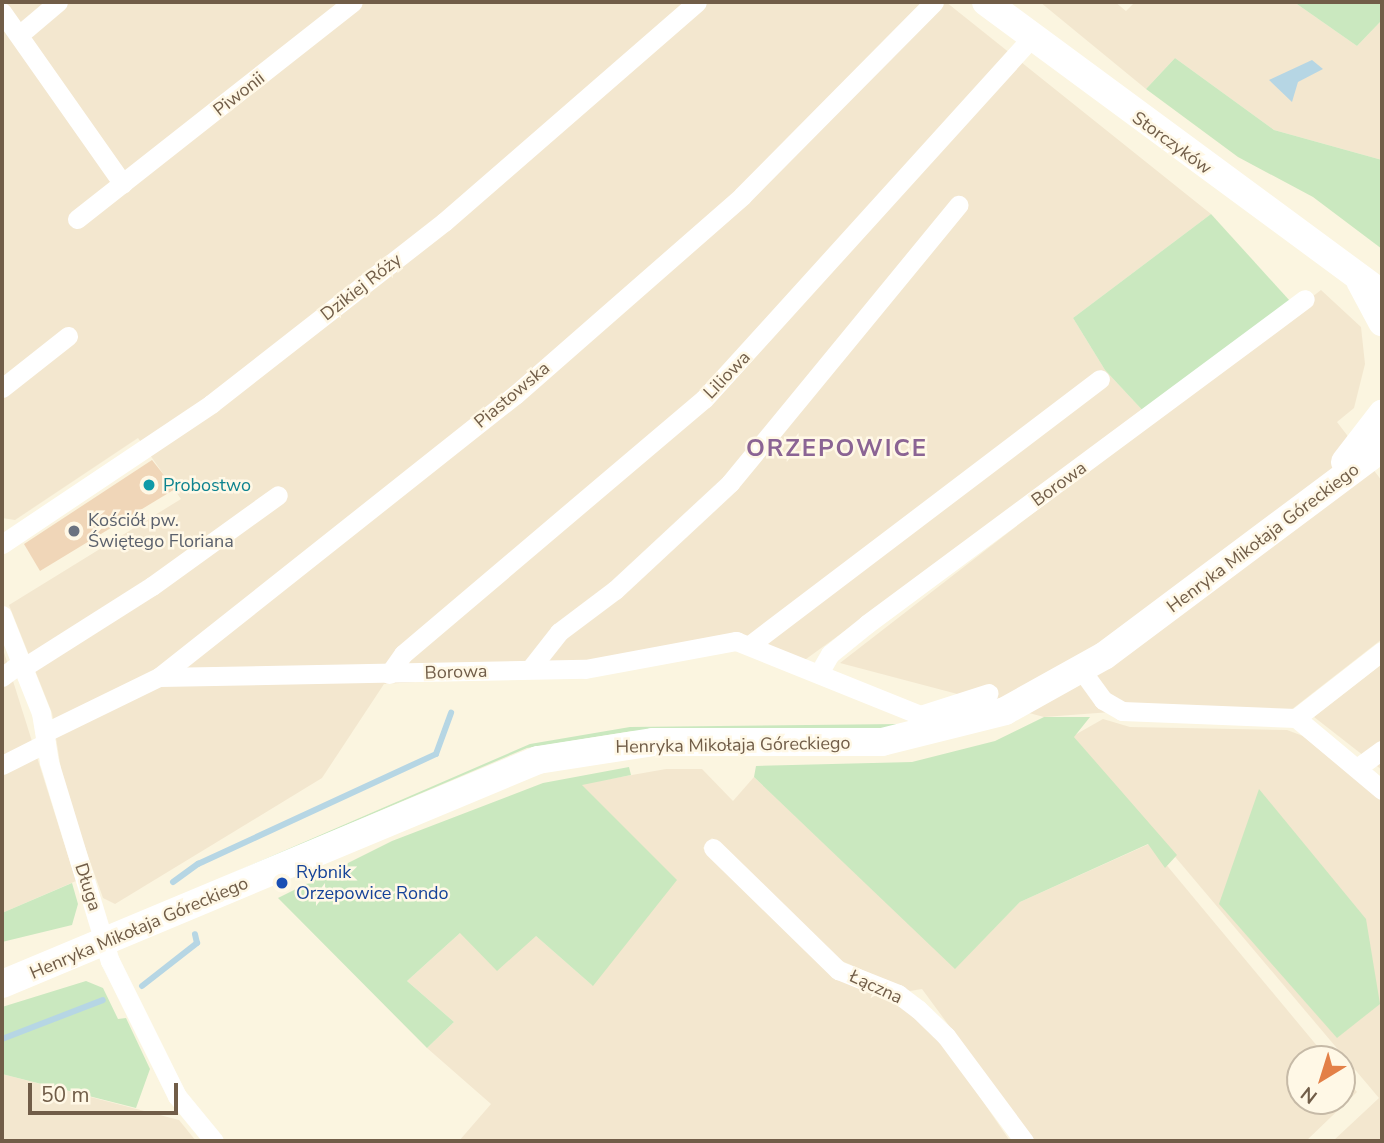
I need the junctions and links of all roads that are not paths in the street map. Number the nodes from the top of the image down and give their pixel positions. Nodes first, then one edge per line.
1 (58, 2) edge
2 (353, 2) edge
3 (697, 2) edge
4 (934, 2) edge
5 (986, 2) edge
6 (2, 12) edge
7 (19, 35) junction
8 (1031, 39) junction
9 (123, 184) junction
10 (958, 205) dead end
11 (77, 219) dead end
12 (1375, 287) edge
13 (1305, 299) dead end
14 (1382, 304) edge
15 (1382, 322) edge
16 (68, 336) dead end
17 (1100, 379) dead end
18 (2, 388) edge
19 (1382, 414) edge
20 (1382, 448) edge
21 (278, 495) dead end
22 (1318, 497) junction
23 (2, 544) edge
24 (2, 615) edge
25 (751, 645) junction
26 (1382, 651) edge
27 (20, 666) junction
28 (530, 669) junction
29 (1082, 671) junction
30 (819, 673) junction
31 (389, 674) junction
32 (2, 677) edge
33 (159, 677) junction
34 (989, 693) dead end
35 (1296, 718) junction
36 (46, 737) junction
37 (1382, 750) edge
38 (2, 765) edge
39 (1357, 768) junction
40 (1382, 790) edge
41 (713, 848) dead end
42 (106, 945) junction
43 (2, 984) edge
44 (214, 1141) edge
45 (1024, 1141) edge

1 - 7 street
2 - 9 street, Piwonii
3 - 23 street, Dzikiej Róży
4 - 33 street, Piastowska
5 - 8 main road, Storczyków
6 - 7 street
7 - 9 street
8 - 12 main road, Storczyków
8 - 31 street, Liliowa
9 - 11 street, Piwonii
10 - 28 street
12 - 14 main road, Storczyków
12 - 15 main road
13 - 30 street, Borowa
16 - 18 street
17 - 25 street
19 - 22 main road
20 - 22 main road, Henryka Mikołaja Góreckiego
21 - 27 street
22 - 29 main road, Henryka Mikołaja Góreckiego
24 - 27 street, Długa
25 - 28 street, Borowa
25 - 30 street, Borowa
26 - 35 street
27 - 32 street
27 - 36 street, Długa
28 - 31 street, Borowa
29 - 35 street
29 - 42 main road, Henryka Mikołaja Góreckiego
30 - 34 street, Borowa
31 - 33 street, Borowa
33 - 36 street, Piastowska
35 - 39 street
36 - 38 street, Piastowska
36 - 42 street, Długa
37 - 39 street
39 - 40 street
41 - 45 street, Łączna
42 - 43 main road, Henryka Mikołaja Góreckiego
42 - 44 street, Długa

